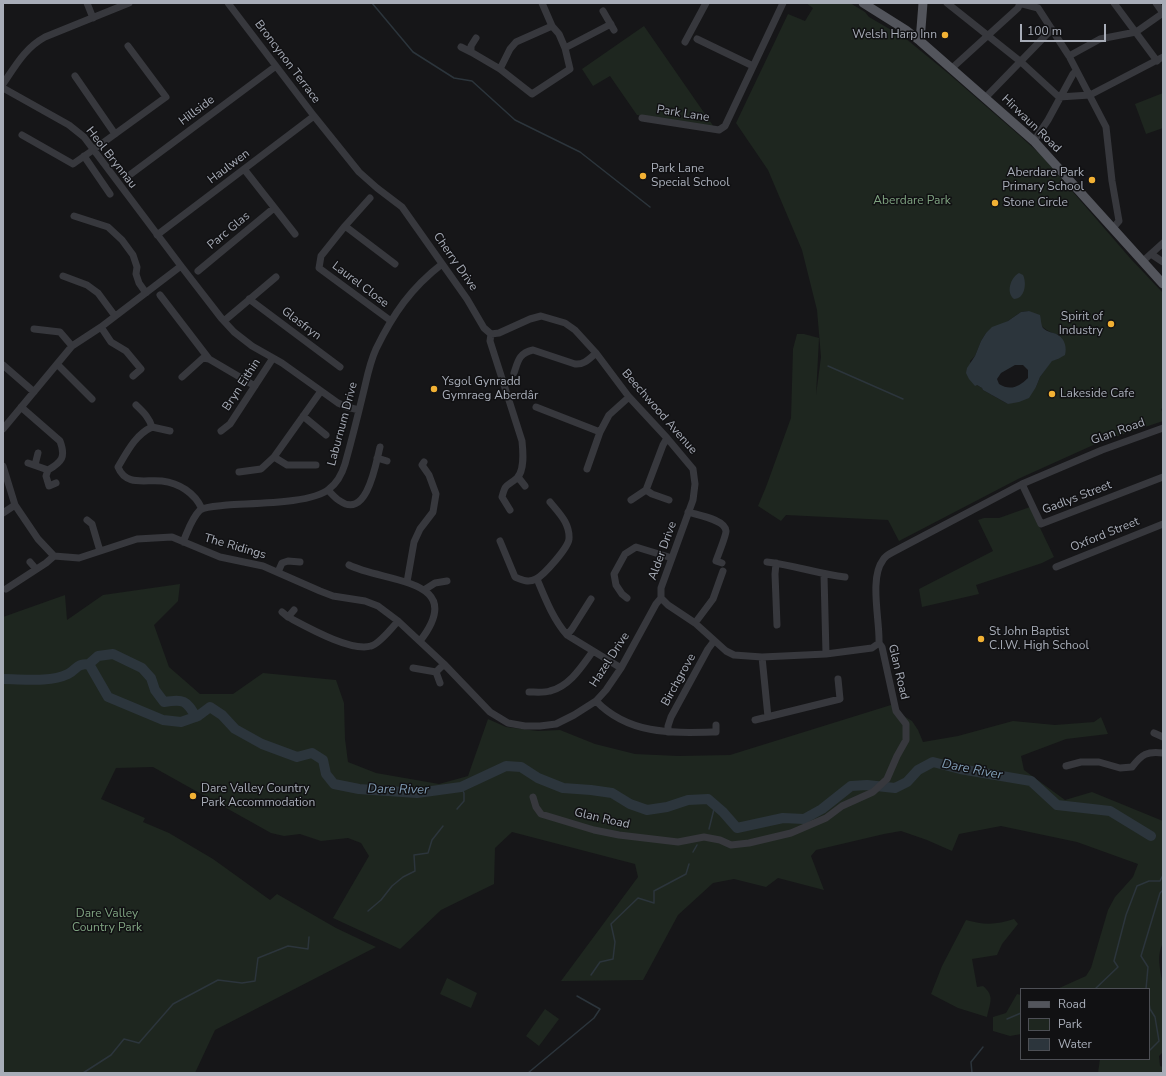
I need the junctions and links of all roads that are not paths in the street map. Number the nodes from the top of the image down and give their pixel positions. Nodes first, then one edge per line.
1 (87, 3) edge
2 (129, 3) edge
3 (228, 3) edge
4 (542, 3) edge
5 (706, 3) edge
6 (783, 3) edge
7 (863, 3) edge
8 (923, 3) edge
9 (947, 3) edge
10 (1020, 3) edge
11 (1114, 3) edge
12 (1156, 3) edge
13 (1037, 6) edge
14 (603, 11) dead end
15 (1163, 13) edge
16 (93, 18) junction
17 (552, 26) junction
18 (1052, 28) junction
19 (1136, 32) junction
20 (987, 36) junction
21 (476, 38) dead end
22 (697, 39) dead end
23 (920, 41) junction
24 (685, 42) dead end
25 (128, 46) dead end
26 (461, 47) dead end
27 (565, 48) junction
28 (471, 52) junction
29 (1069, 56) junction
30 (1160, 59) edge
31 (1021, 62) junction
32 (276, 66) junction
33 (753, 66) junction
34 (500, 69) junction
35 (951, 69) junction
36 (1076, 71) junction
37 (75, 76) dead end
38 (3, 84) edge
39 (3, 88) edge
40 (1090, 95) junction
41 (1061, 97) junction
42 (985, 98) junction
43 (314, 116) junction
44 (642, 118) dead end
45 (115, 134) junction
46 (22, 135) dead end
47 (1034, 141) junction
48 (93, 150) junction
49 (84, 156) junction
50 (244, 169) junction
51 (131, 174) dead end
52 (110, 194) dead end
53 (370, 198) dead end
54 (274, 208) junction
55 (74, 216) dead end
56 (345, 226) junction
57 (1113, 228) junction
58 (295, 234) dead end
59 (157, 235) junction
60 (1163, 243) edge
61 (1151, 254) junction
62 (1143, 261) junction
63 (1163, 262) edge
64 (395, 264) dead end
65 (442, 264) junction
66 (181, 266) junction
67 (198, 271) dead end
68 (63, 276) dead end
69 (276, 277) dead end
70 (1163, 284) edge
71 (146, 293) junction
72 (160, 295) dead end
73 (249, 299) junction
74 (114, 316) junction
75 (224, 321) junction
76 (391, 321) junction
77 (100, 327) junction
78 (34, 329) dead end
79 (491, 334) junction
80 (72, 346) junction
81 (596, 353) junction
82 (273, 358) junction
83 (209, 359) junction
84 (57, 364) junction
85 (3, 365) edge
86 (340, 367) dead end
87 (513, 368) dead end
88 (133, 376) dead end
89 (182, 377) dead end
90 (255, 386) junction
91 (321, 391) junction
92 (34, 392) junction
93 (629, 396) junction
94 (92, 399) dead end
95 (136, 405) dead end
96 (21, 407) junction
97 (536, 407) dead end
98 (359, 410) junction
99 (303, 416) junction
100 (152, 427) junction
101 (1163, 428) edge
102 (3, 429) edge
103 (170, 431) dead end
104 (221, 431) dead end
105 (600, 432) junction
106 (326, 435) dead end
107 (667, 438) junction
108 (380, 447) dead end
109 (38, 453) dead end
110 (274, 458) junction
111 (377, 458) junction
112 (388, 461) dead end
113 (424, 462) dead end
114 (316, 465) dead end
115 (3, 466) edge
116 (587, 469) dead end
117 (48, 470) junction
118 (239, 472) dead end
119 (518, 477) junction
120 (1163, 477) edge
121 (56, 483) dead end
122 (1022, 484) junction
123 (525, 486) dead end
124 (328, 490) junction
125 (646, 490) junction
126 (631, 500) dead end
127 (669, 500) dead end
128 (550, 502) dead end
129 (15, 505) junction
130 (202, 509) junction
131 (510, 510) dead end
132 (688, 512) junction
133 (3, 513) edge
134 (87, 520) dead end
135 (1163, 524) edge
136 (500, 541) dead end
137 (183, 542) junction
138 (100, 551) junction
139 (54, 556) junction
140 (672, 558) junction
141 (30, 562) dead end
142 (300, 562) dead end
143 (767, 562) dead end
144 (722, 563) dead end
145 (776, 563) junction
146 (349, 565) dead end
147 (1056, 567) dead end
148 (36, 569) junction
149 (723, 571) dead end
150 (278, 572) junction
151 (824, 575) junction
152 (845, 577) dead end
153 (537, 579) junction
154 (447, 581) dead end
155 (407, 582) junction
156 (6, 589) dead end
157 (424, 590) junction
158 (627, 598) dead end
159 (661, 598) junction
160 (591, 599) dead end
161 (294, 610) dead end
162 (398, 621) junction
163 (695, 623) junction
164 (777, 625) dead end
165 (567, 635) junction
166 (420, 641) junction
167 (714, 641) junction
168 (880, 643) junction
169 (593, 651) junction
170 (826, 654) junction
171 (762, 657) junction
172 (444, 664) junction
173 (413, 668) dead end
174 (620, 668) junction
175 (436, 672) junction
176 (838, 679) dead end
177 (440, 683) dead end
178 (529, 692) dead end
179 (596, 701) junction
180 (768, 717) junction
181 (755, 720) dead end
182 (716, 725) dead end
183 (668, 732) junction
184 (1154, 733) dead end
185 (1163, 736) edge
186 (1163, 752) edge
187 (1066, 766) dead end
188 (532, 797) dead end

1 - 16 street
2 - 16 street
3 - 32 street, Broncynon Terrace
4 - 17 street
5 - 24 street
6 - 33 street, Park Lane
7 - 23 main road, Hirwaun Road
8 - 23 main road
9 - 20 street
10 - 13 street
10 - 20 street
11 - 19 street
12 - 15 street
13 - 18 street
14 - 27 street
15 - 19 street
16 - 38 street
17 - 27 street
17 - 34 street
18 - 29 street
18 - 31 street
19 - 29 street
19 - 30 street
20 - 31 street
20 - 35 street
21 - 28 street
22 - 33 street
23 - 35 main road, Hirwaun Road
25 - 45 street
26 - 28 street
27 - 34 street
28 - 34 street
29 - 36 street
30 - 40 street
31 - 41 street
31 - 42 street
32 - 43 street, Broncynon Terrace
32 - 51 street, Hillside
33 - 44 street, Park Lane
35 - 42 main road, Hirwaun Road
36 - 40 street
36 - 41 street
37 - 45 street
39 - 48 street, Heol Brynnau
40 - 41 street
40 - 57 street
41 - 47 street
42 - 47 main road, Hirwaun Road
43 - 50 street, Haulwen
43 - 65 street, Cherry Drive
45 - 48 street
46 - 49 street
47 - 57 main road, Hirwaun Road
48 - 49 street
48 - 59 street, Heol Brynnau
49 - 52 street
50 - 54 street
50 - 59 street, Haulwen
53 - 56 street, Laurel Close
54 - 58 street
54 - 67 street, Parc Glas
55 - 71 street
56 - 64 street
56 - 76 street, Laurel Close
57 - 62 main road, Hirwaun Road
59 - 66 street, Heol Brynnau
60 - 61 street
61 - 62 street
61 - 63 street
62 - 70 main road, Hirwaun Road
65 - 76 street, Laburnum Drive
65 - 79 street, Cherry Drive
66 - 71 street
66 - 75 street, Heol Brynnau
68 - 74 street
69 - 73 street
71 - 74 street
72 - 83 street
73 - 75 street
73 - 86 street, Glasfryn
74 - 77 street
75 - 82 street, Heol Brynnau
76 - 98 street, Laburnum Drive
77 - 80 street
77 - 88 street
78 - 80 street
79 - 81 street
79 - 119 street
80 - 84 street
81 - 87 street
81 - 93 street, Beechwood Avenue
82 - 90 street, Bryn Eithin
82 - 91 street, Heol Brynnau
83 - 89 street
83 - 90 street
84 - 92 street
84 - 94 street
85 - 92 street
90 - 104 street, Bryn Eithin
91 - 98 street, Heol Brynnau
91 - 99 street
92 - 96 street
93 - 105 street
93 - 107 street, Beechwood Avenue
95 - 100 street
96 - 102 street
96 - 117 street
97 - 105 street
98 - 124 street, Laburnum Drive
99 - 106 street
99 - 110 street
100 - 103 street
100 - 130 street
101 - 122 street, Glan Road
105 - 116 street
107 - 125 street
107 - 132 street, Beechwood Avenue
108 - 111 street
109 - 117 street
110 - 114 street
110 - 118 street
111 - 112 street
111 - 124 street
113 - 155 street
115 - 129 street
117 - 121 street
119 - 123 street
119 - 131 street
120 - 122 street, Gadlys Street
122 - 168 street, Glan Road
124 - 130 street, Laburnum Drive
125 - 126 street
125 - 127 street
128 - 153 street
129 - 133 street
129 - 139 street
130 - 137 street
132 - 140 street, Alder Drive
132 - 144 street
134 - 138 street
135 - 147 street, Oxford Street
136 - 153 street
137 - 138 street, The Ridings
137 - 150 street, The Ridings
138 - 139 street, The Ridings
139 - 148 street
140 - 158 street
140 - 159 street, Alder Drive
141 - 148 street
142 - 150 street
143 - 145 street
145 - 151 street
145 - 164 street
146 - 155 street
148 - 156 street
149 - 163 street
150 - 162 street, The Ridings
151 - 152 street
151 - 170 street
153 - 165 street
154 - 157 street
155 - 157 street
157 - 166 street
159 - 163 street
159 - 174 street, Hazel Drive
160 - 165 street
161 - 162 street
162 - 166 street, The Ridings
163 - 167 street
165 - 169 street
166 - 172 street, The Ridings
167 - 171 street
167 - 183 street, Birchgrove
168 - 170 street
168 - 188 street, Glan Road
169 - 174 street
169 - 178 street
170 - 171 street
171 - 180 street
172 - 175 street
172 - 179 street, Hazel Drive
173 - 175 street
174 - 179 street, Hazel Drive
175 - 177 street
176 - 180 street
179 - 183 street
180 - 181 street
182 - 183 street
184 - 185 street
186 - 187 street

